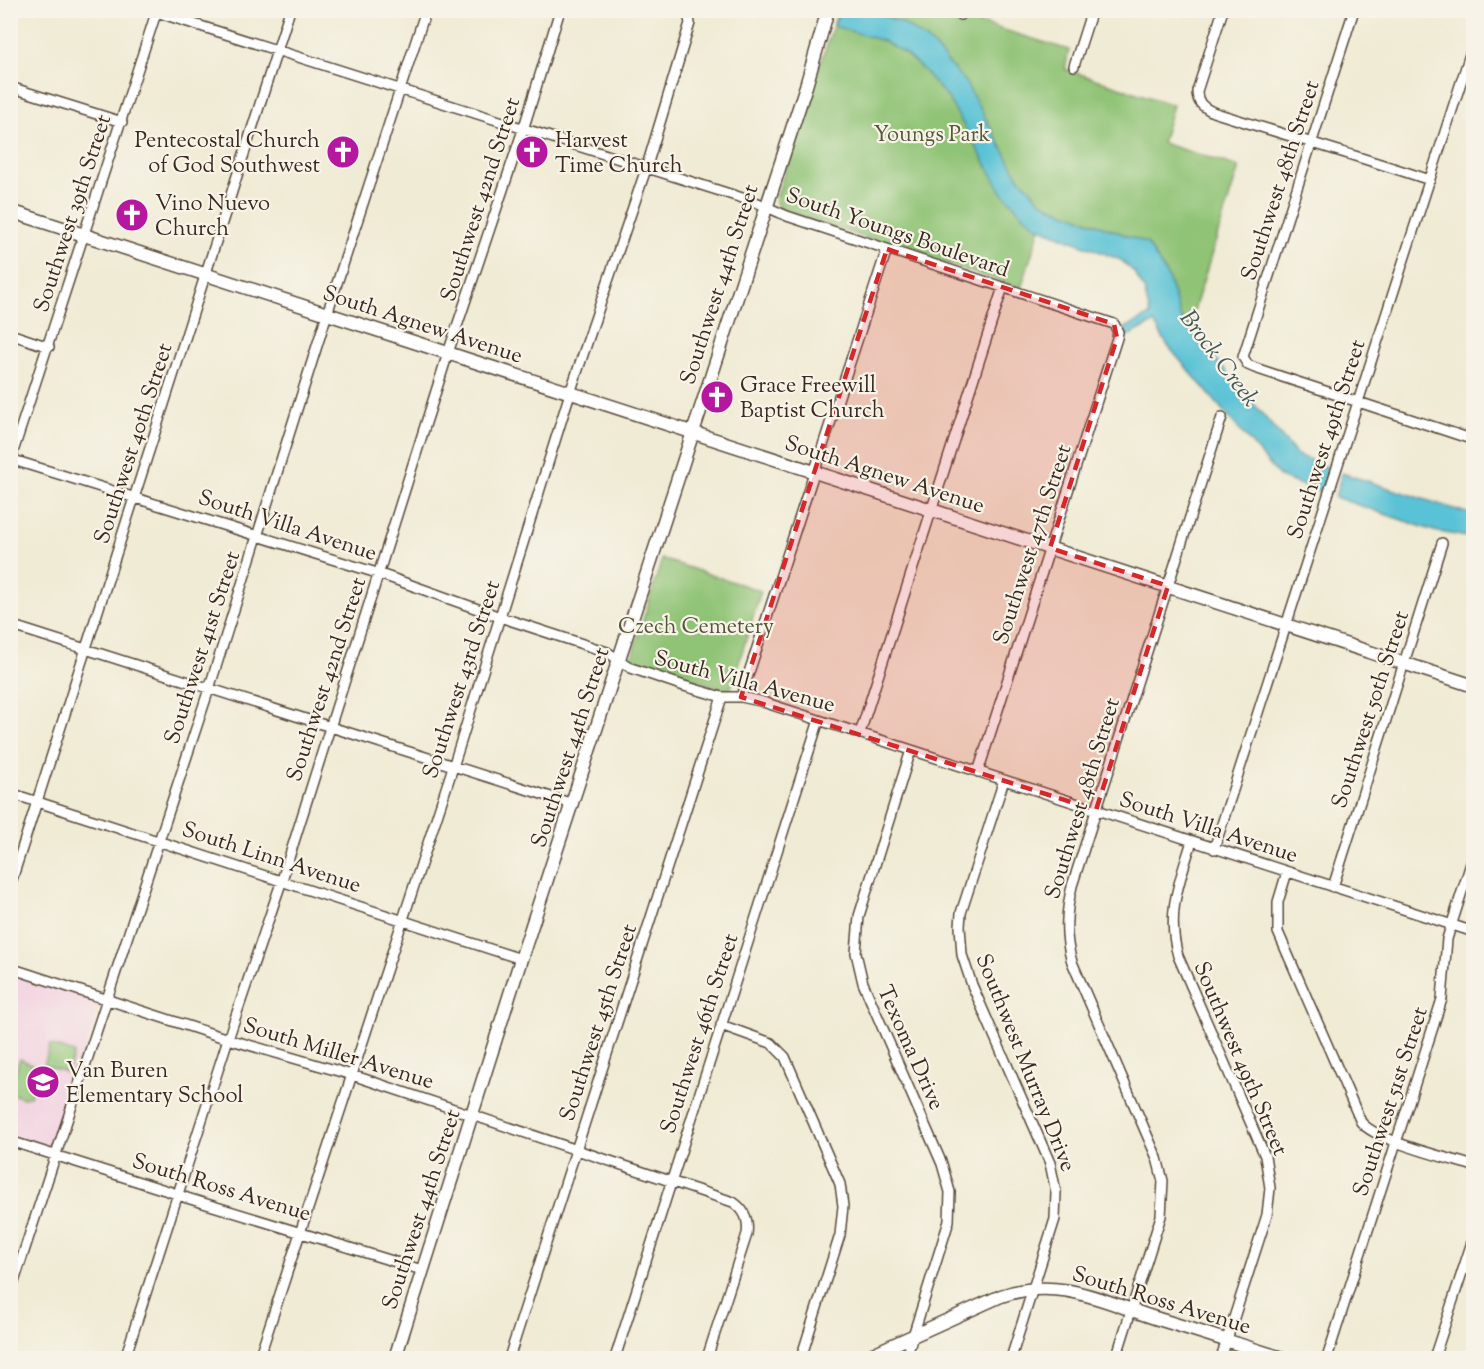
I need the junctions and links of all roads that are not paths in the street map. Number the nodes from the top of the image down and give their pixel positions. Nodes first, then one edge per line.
1 (290, 10) edge
2 (426, 10) edge
3 (560, 10) edge
4 (687, 10) edge
5 (828, 10) edge
6 (1092, 10) edge
7 (1223, 10) edge
8 (1354, 10) edge
9 (155, 11) edge
10 (1473, 42) edge
11 (278, 50) junction
12 (1074, 66) dead end
13 (10, 87) edge
14 (401, 90) junction
15 (122, 122) junction
16 (523, 130) junction
17 (1312, 142) junction
18 (646, 169) junction
19 (1430, 180) junction
20 (765, 207) junction
21 (10, 212) edge
22 (83, 235) junction
23 (887, 249) junction
24 (206, 274) junction
25 (1003, 287) junction
26 (327, 314) junction
27 (1117, 327) joint
28 (10, 334) edge
29 (49, 347) junction
30 (448, 353) junction
31 (570, 393) junction
32 (1358, 402) junction
33 (1222, 417) dead end
34 (693, 433) junction
35 (1473, 440) edge
36 (11, 460) edge
37 (813, 472) junction
38 (136, 496) junction
39 (931, 511) junction
40 (257, 534) junction
41 (1442, 543) dead end
42 (1050, 548) junction
43 (380, 574) junction
44 (1168, 586) junction
45 (500, 617) junction
46 (10, 625) edge
47 (1285, 625) junction
48 (87, 649) junction
49 (619, 660) junction
50 (1403, 663) junction
51 (1473, 686) edge
52 (208, 689) junction
53 (722, 697) junction
54 (741, 697) junction
55 (819, 720) junction
56 (330, 726) junction
57 (860, 733) junction
58 (911, 750) junction
59 (453, 767) junction
60 (978, 772) junction
61 (1004, 780) junction
62 (10, 793) edge
63 (39, 802) junction
64 (573, 804) junction
65 (1096, 810) junction
66 (159, 840) junction
67 (1192, 841) junction
68 (1214, 849) junction
69 (1473, 854) edge
70 (1287, 872) junction
71 (282, 880) junction
72 (10, 886) edge
73 (1333, 887) junction
74 (402, 919) junction
75 (1451, 925) junction
76 (1473, 933) edge
77 (521, 959) junction
78 (10, 968) edge
79 (106, 998) junction
80 (721, 1025) junction
81 (228, 1039) junction
82 (352, 1075) junction
83 (472, 1115) junction
84 (1396, 1141) junction
85 (10, 1142) edge
86 (576, 1150) junction
87 (55, 1156) junction
88 (1473, 1166) edge
89 (671, 1181) junction
90 (177, 1195) junction
91 (299, 1232) junction
92 (1473, 1236) edge
93 (422, 1270) junction
94 (1034, 1288) junction
95 (10, 1294) edge
96 (1132, 1310) junction
97 (914, 1336) junction
98 (1227, 1341) junction
99 (125, 1359) edge
100 (259, 1359) edge
101 (395, 1359) edge
102 (509, 1359) edge
103 (615, 1359) edge
104 (707, 1359) edge
105 (801, 1359) edge
106 (864, 1359) edge
107 (906, 1359) edge
108 (1011, 1359) edge
109 (1116, 1359) edge
110 (1221, 1359) edge
111 (1282, 1359) edge
112 (1327, 1359) edge
113 (1434, 1359) edge

1 - 11 street, Southwest 40th Street
2 - 14 street, Southwest 41st Street
3 - 16 street, Southwest 42nd Street
4 - 18 street, Southwest 43rd Street
5 - 20 street, Southwest 44th Street
6 - 12 street
7 - 17 street
8 - 17 street, Southwest 48th Street
9 - 11 street, South Youngs Boulevard
9 - 15 street, Southwest 39th Street
10 - 19 street, Southwest 49th Street
11 - 14 street, South Youngs Boulevard
11 - 24 street, Southwest 40th Street
13 - 15 street
14 - 16 street, South Youngs Boulevard
14 - 26 street, Southwest 41st Street
15 - 22 street, Southwest 39th Street
16 - 18 street, South Youngs Boulevard
16 - 30 street, Southwest 42nd Street
17 - 19 street
17 - 32 street, Southwest 48th Street
18 - 20 street, South Youngs Boulevard
18 - 31 street, Southwest 43rd Street
19 - 32 street, Southwest 49th Street
20 - 23 street, South Youngs Boulevard
20 - 34 street, Southwest 44th Street
21 - 22 street, South Agnew Avenue
22 - 24 street, South Agnew Avenue
22 - 29 street, Southwest 39th Street
23 - 25 street, South Youngs Boulevard
23 - 37 street
24 - 26 street, South Agnew Avenue
24 - 38 street, Southwest 40th Street
25 - 27 street, South Youngs Boulevard
25 - 39 street
26 - 30 street, South Agnew Avenue
26 - 40 street, Southwest 41st Street
27 - 42 street, Southwest 47th Street
28 - 29 street
29 - 36 street, Southwest 39th Street
30 - 31 street, South Agnew Avenue
30 - 43 street, Southwest 42nd Street
31 - 34 street, South Agnew Avenue
31 - 45 street, Southwest 43rd Street
32 - 35 street
32 - 47 street, Southwest 49th Street
33 - 44 street, Southwest 48th Street
34 - 37 street, South Agnew Avenue
34 - 49 street, Southwest 44th Street
36 - 38 street, South Villa Avenue
37 - 39 street, South Agnew Avenue
37 - 54 street
38 - 40 street, South Villa Avenue
38 - 48 street, Southwest 40th Street
39 - 42 street, South Agnew Avenue
39 - 57 street
40 - 43 street, South Villa Avenue
40 - 52 street, Southwest 41st Street
41 - 50 street, Southwest 50th Street
42 - 44 street, South Agnew Avenue
42 - 60 street, Southwest 47th Street
43 - 45 street, South Villa Avenue
43 - 56 street, Southwest 42nd Street
44 - 47 street, South Agnew Avenue
44 - 65 street, Southwest 48th Street
45 - 49 street, South Villa Avenue
45 - 59 street, Southwest 43rd Street
46 - 48 street
47 - 50 street, South Agnew Avenue
47 - 68 street, Southwest 49th Street
48 - 52 street
48 - 63 street, Southwest 40th Street
49 - 53 street, South Villa Avenue
49 - 64 street, Southwest 44th Street
50 - 51 street, South Agnew Avenue
50 - 73 street, Southwest 50th Street
52 - 56 street
52 - 66 street, Southwest 41st Street
53 - 54 street, South Villa Avenue
53 - 86 street, Southwest 45th Street
54 - 55 street, South Villa Avenue
55 - 57 street, South Villa Avenue
55 - 80 street, Southwest 46th Street
56 - 59 street
56 - 71 street, Southwest 42nd Street
57 - 58 street, South Villa Avenue
58 - 60 street, South Villa Avenue
58 - 97 street, Texoma Drive
59 - 64 street
59 - 74 street, Southwest 43rd Street
60 - 61 street, South Villa Avenue
61 - 65 street, South Villa Avenue
61 - 94 street, Southwest Murray Drive
62 - 63 street, South Linn Avenue
63 - 66 street, South Linn Avenue
63 - 72 street, Southwest 40th Street
64 - 77 street, Southwest 44th Street
65 - 67 street, South Villa Avenue
65 - 96 street, Southwest 48th Street
66 - 71 street, South Linn Avenue
66 - 79 street, Southwest 41st Street
67 - 68 street, South Villa Avenue
67 - 98 street, Southwest 49th Street
68 - 70 street, South Villa Avenue
69 - 75 street, Southwest 51st Street
70 - 73 street, South Villa Avenue
70 - 84 street
71 - 74 street, South Linn Avenue
71 - 81 street, Southwest 42nd Street
73 - 75 street, South Villa Avenue
74 - 77 street, South Linn Avenue
74 - 82 street, Southwest 43rd Street
75 - 76 street, South Villa Avenue
75 - 84 street, Southwest 51st Street
77 - 83 street, Southwest 44th Street
78 - 79 street, South Miller Avenue
79 - 81 street, South Miller Avenue
79 - 87 street, Southwest 41st Street
80 - 89 street, Southwest 46th Street
80 - 105 street
81 - 82 street, South Miller Avenue
81 - 90 street, Southwest 42nd Street
82 - 83 street, South Miller Avenue
82 - 91 street, Southwest 43rd Street
83 - 86 street, South Miller Avenue
83 - 93 street, Southwest 44th Street
84 - 88 street
84 - 112 street, Southwest 51st Street
85 - 87 street, South Ross Avenue
86 - 89 street, South Miller Avenue
86 - 102 street, Southwest 45th Street
87 - 90 street, South Ross Avenue
87 - 95 street, Southwest 41st Street
89 - 103 street, Southwest 46th Street
89 - 104 street, South Miller Avenue
90 - 91 street, South Ross Avenue
90 - 99 street, Southwest 42nd Street
91 - 93 street, South Ross Avenue
91 - 100 street, Southwest 43rd Street
92 - 113 street
93 - 101 street, Southwest 44th Street
94 - 96 street, South Ross Avenue
94 - 97 street, South Ross Avenue
94 - 108 street, Southwest Murray Drive
96 - 98 street, South Ross Avenue
96 - 109 street, Southwest 48th Street
97 - 106 street, South Ross Avenue
97 - 107 street, Texoma Drive
98 - 110 street, Southwest 49th Street
98 - 111 street, South Ross Avenue

